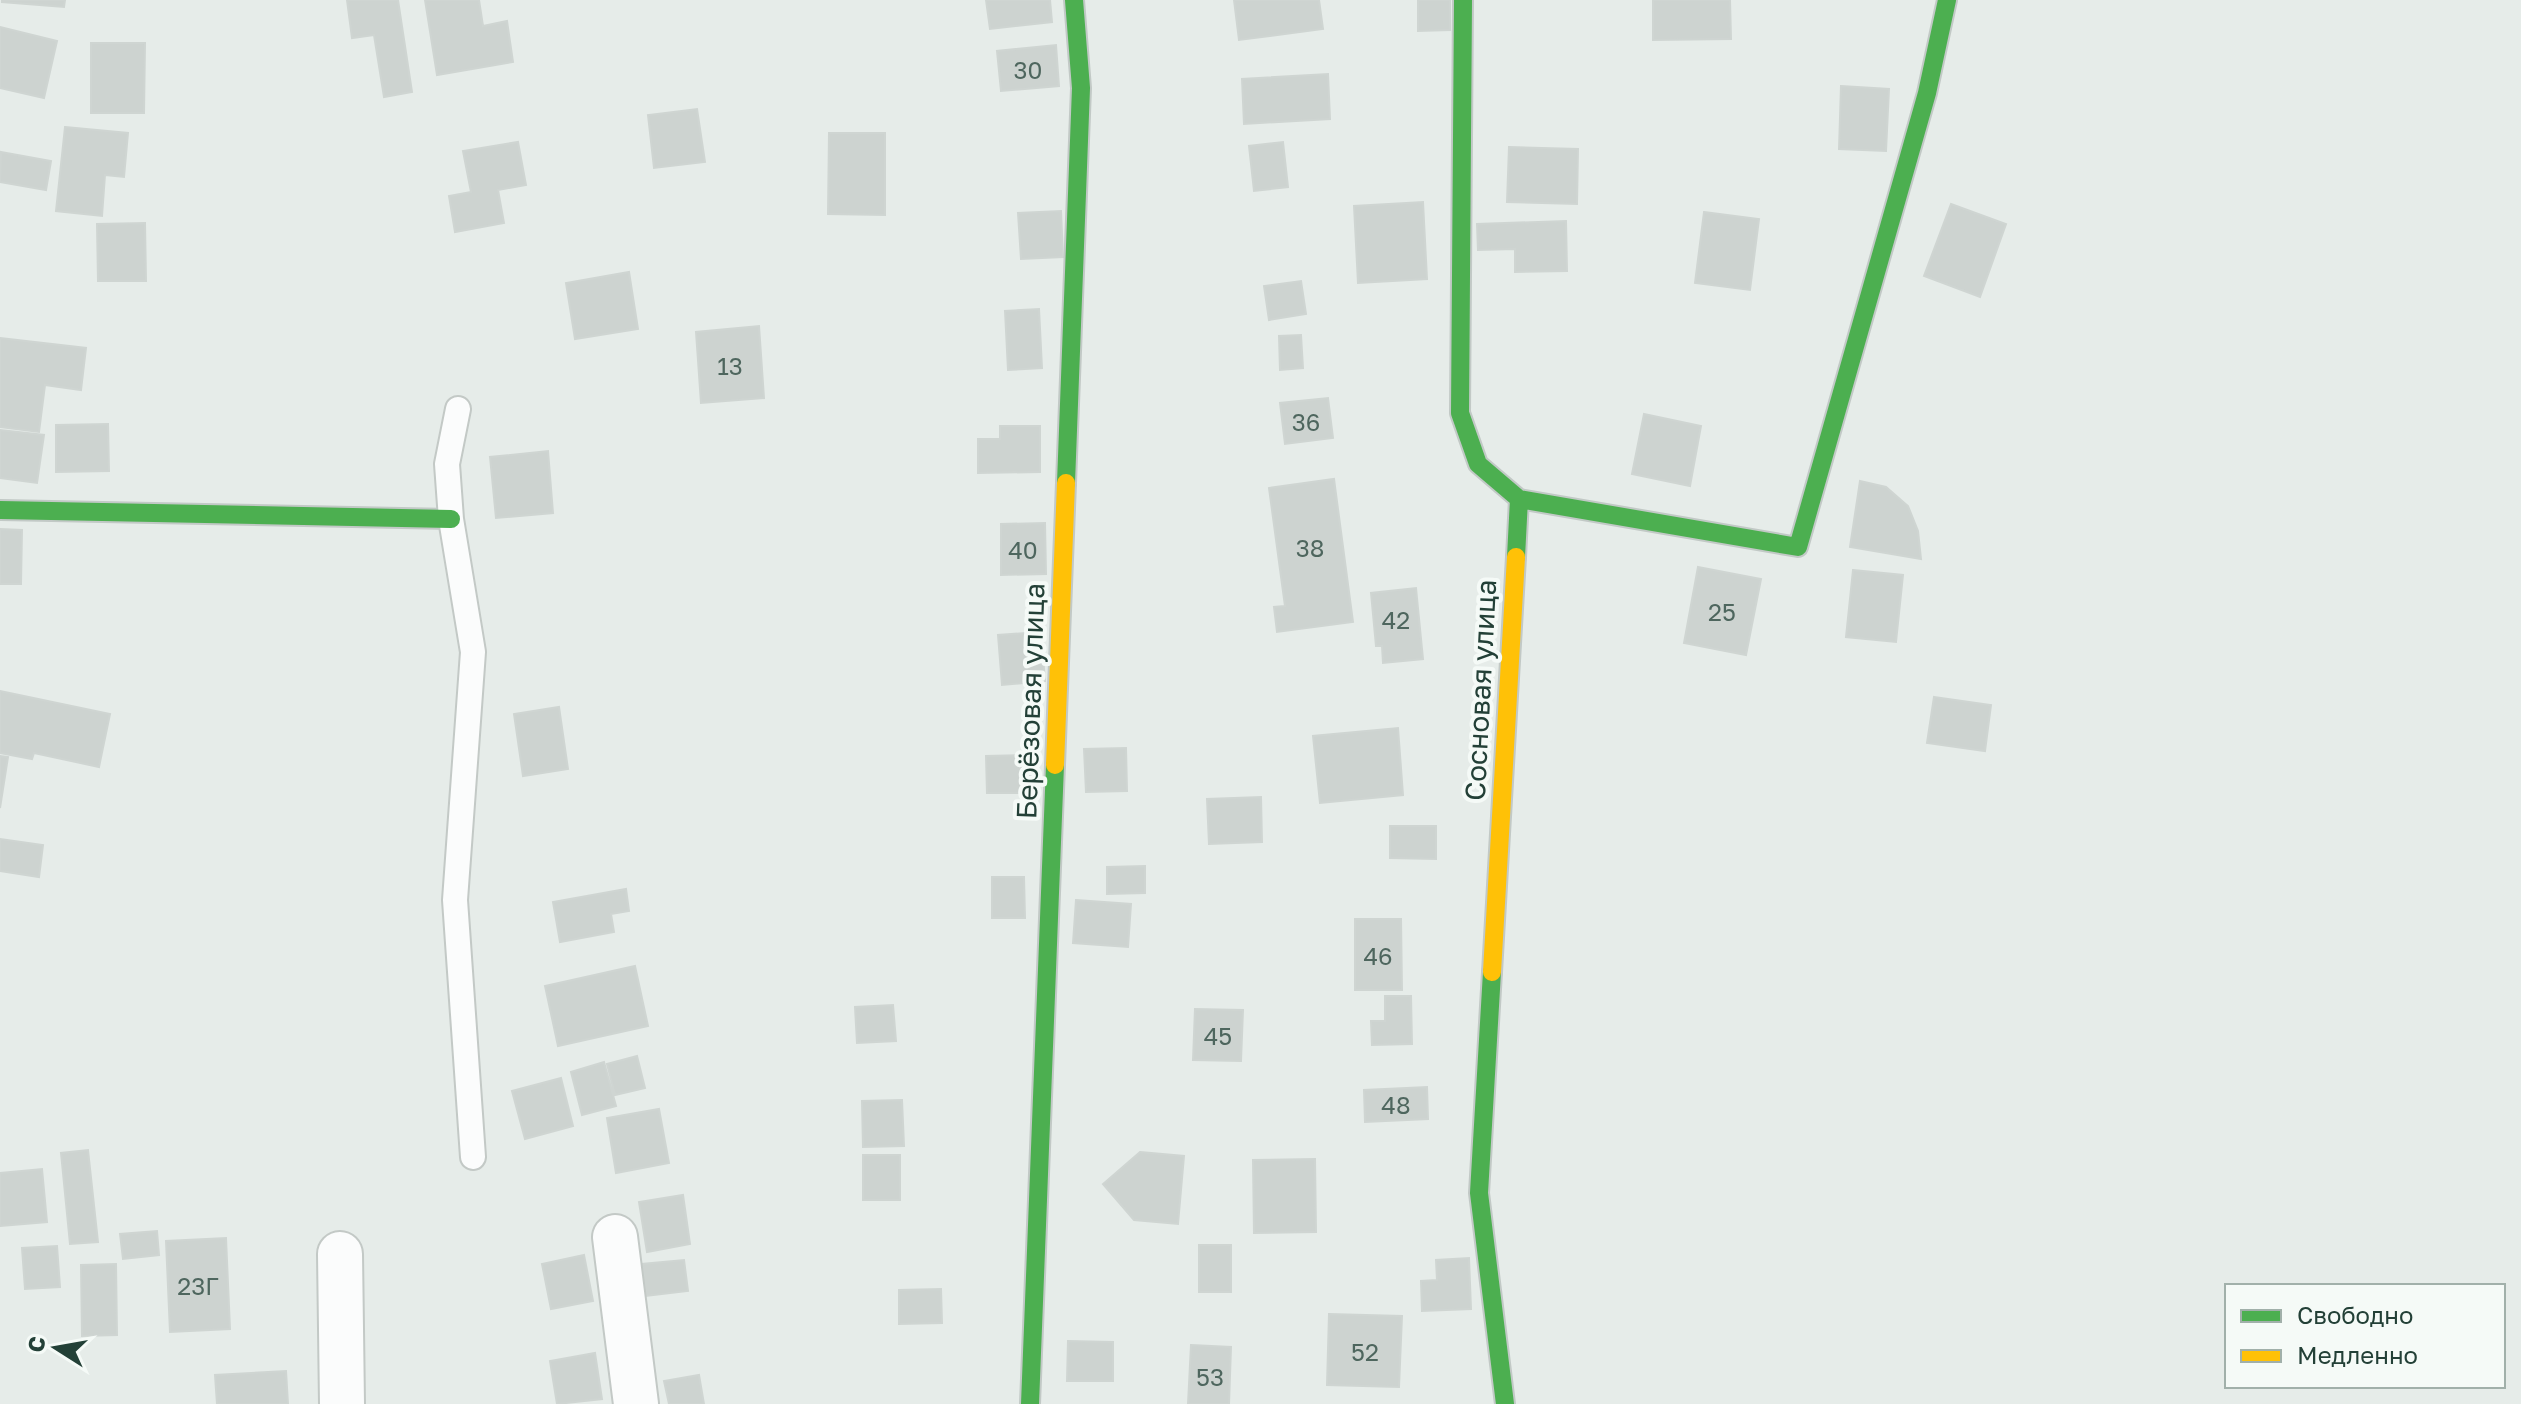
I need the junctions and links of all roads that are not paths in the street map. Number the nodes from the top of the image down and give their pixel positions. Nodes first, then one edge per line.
1 (1074, 0) edge
2 (1463, 0) edge
3 (1947, 0) edge
4 (458, 409) dead end
5 (1519, 499) junction
6 (0, 510) edge
7 (451, 519) junction
8 (473, 1157) dead end
9 (615, 1237) dead end
10 (340, 1254) dead end
11 (342, 1404) edge
12 (636, 1404) edge
13 (1030, 1404) edge
14 (1505, 1404) edge

1 - 13 street, Берёзовая улица
2 - 5 street
3 - 5 street
4 - 7 lane
5 - 14 street, Сосновая улица
6 - 7 street
7 - 8 lane
9 - 12 street
10 - 11 street

